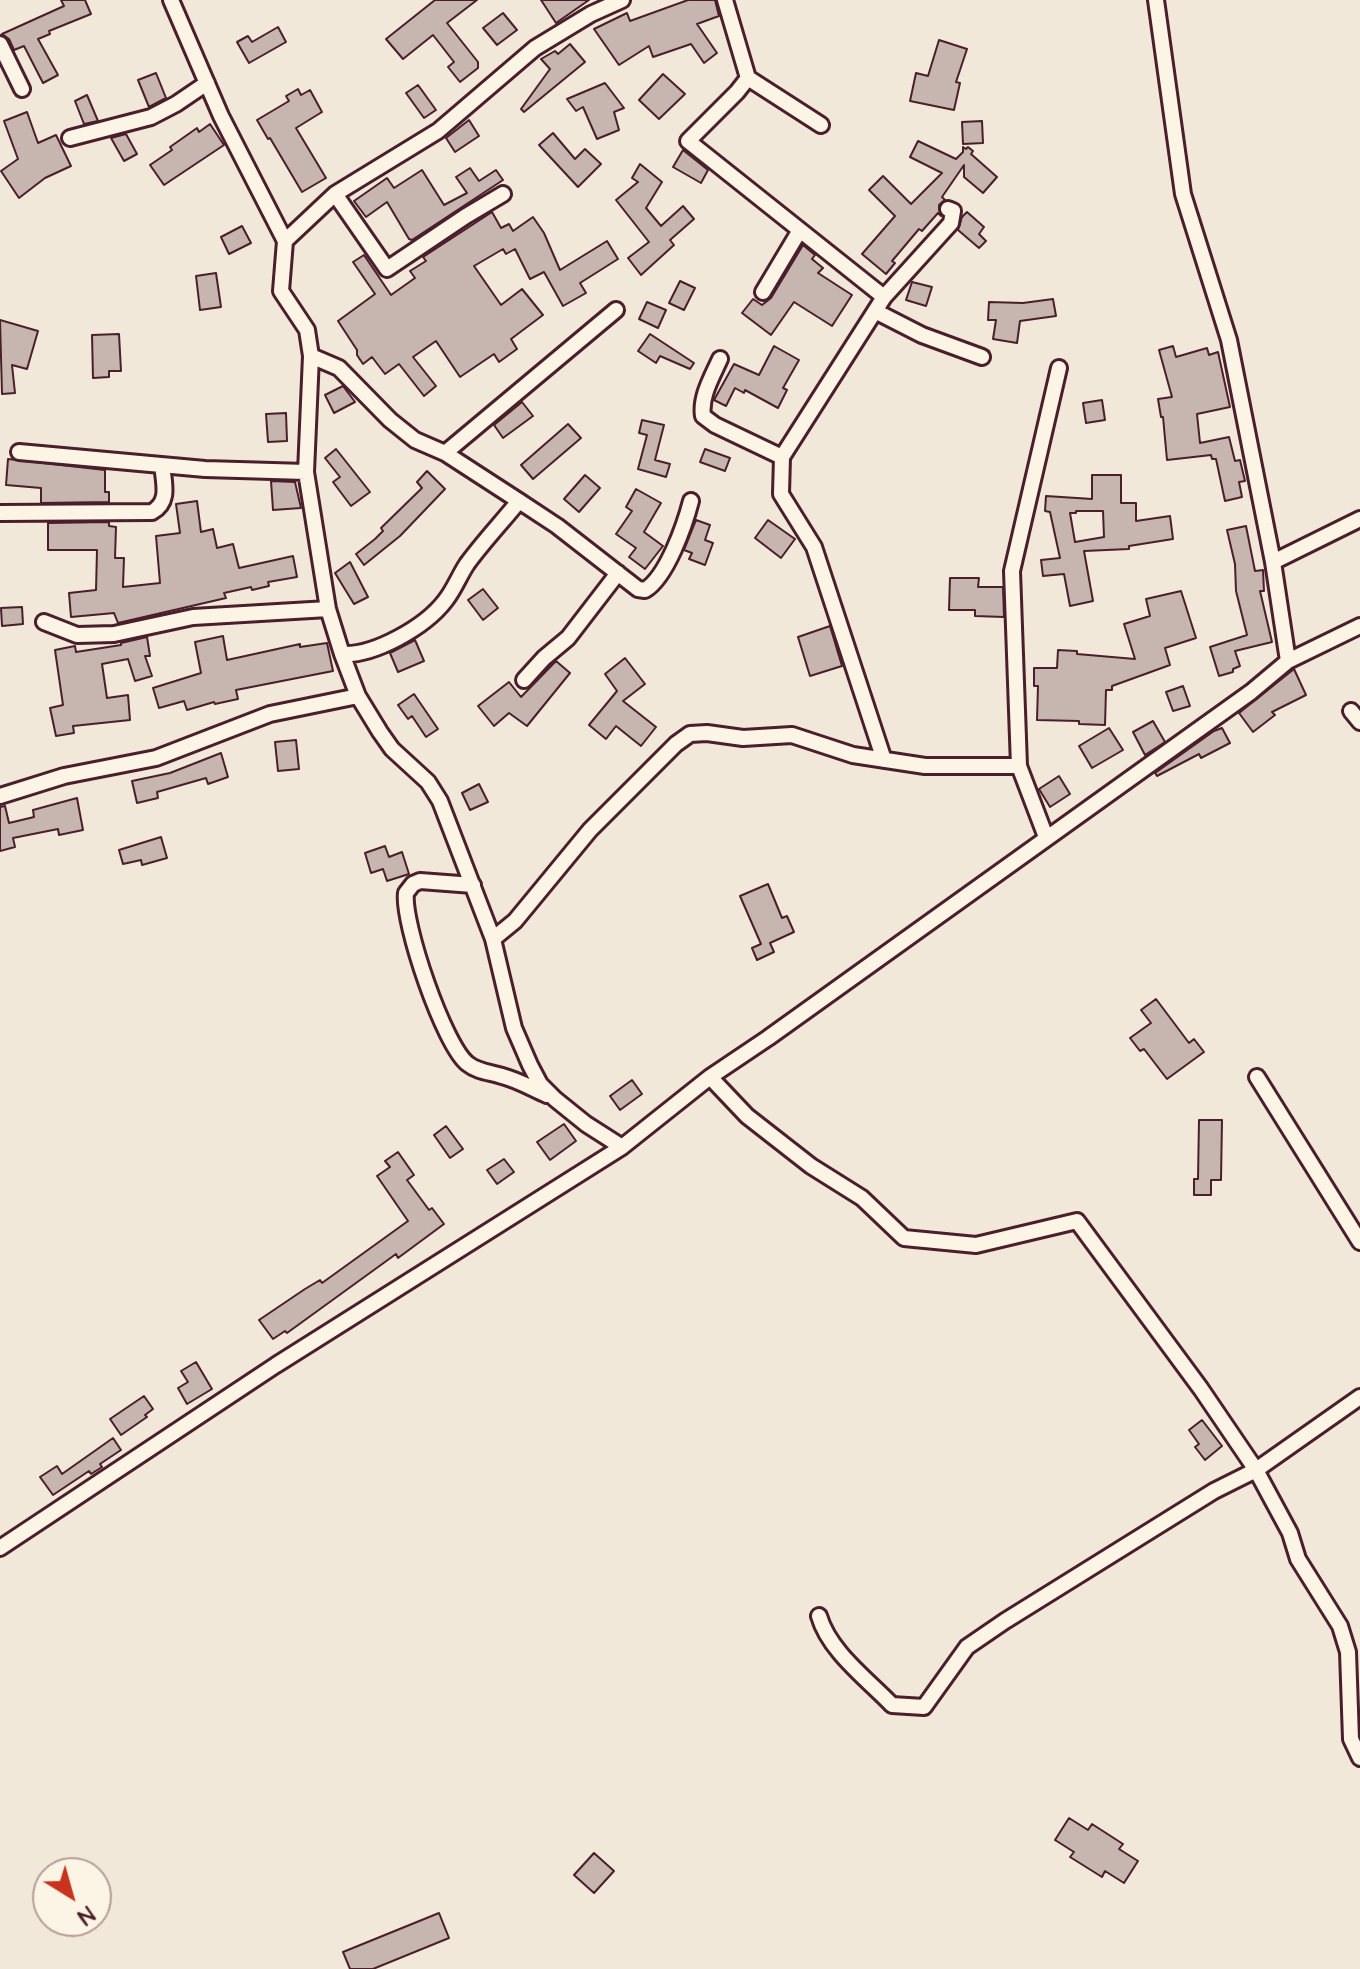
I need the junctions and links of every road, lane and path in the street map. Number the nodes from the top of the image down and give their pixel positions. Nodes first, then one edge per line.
1 (171, 0) edge
2 (622, 0) edge
3 (725, 0) edge
4 (1156, 0) edge
5 (0, 44) edge
6 (748, 78) junction
7 (207, 83) junction
8 (22, 89) dead end
9 (821, 125) dead end
10 (70, 138) dead end
11 (335, 194) junction
12 (503, 194) dead end
13 (948, 209) dead end
14 (800, 230) junction
15 (285, 241) junction
16 (763, 292) dead end
17 (884, 297) junction
18 (616, 310) dead end
19 (875, 311) junction
20 (311, 356) junction
21 (982, 357) dead end
22 (720, 359) dead end
23 (1059, 368) dead end
24 (19, 452) dead end
25 (445, 453) junction
26 (782, 457) junction
27 (162, 465) junction
28 (306, 472) junction
29 (519, 501) junction
30 (691, 501) dead end
31 (0, 513) edge
32 (1360, 519) edge
33 (1273, 562) junction
34 (618, 573) junction
35 (328, 609) junction
36 (44, 622) dead end
37 (1360, 626) edge
38 (342, 654) junction
39 (1288, 661) junction
40 (524, 680) dead end
41 (358, 696) junction
42 (884, 760) junction
43 (1019, 766) junction
44 (0, 796) edge
45 (1046, 837) junction
46 (473, 885) junction
47 (493, 939) junction
48 (710, 1077) junction
49 (1257, 1077) dead end
50 (555, 1099) junction
51 (622, 1147) junction
52 (1360, 1242) edge
53 (1360, 1397) edge
54 (1256, 1470) junction
55 (0, 1548) edge
56 (819, 1616) dead end
57 (1360, 1758) edge

1 - 7 street
2 - 11 street
3 - 6 street
4 - 33 street
5 - 8 street
6 - 9 street
6 - 14 street
7 - 10 street
7 - 15 street
11 - 12 street
11 - 15 street
13 - 17 street
14 - 16 street
14 - 17 street
15 - 20 street
17 - 19 street
18 - 25 street
19 - 21 street
19 - 26 street
20 - 25 street
20 - 28 street
22 - 26 street
23 - 43 street
24 - 27 street
25 - 29 street
26 - 42 street
27 - 28 street
27 - 31 street
28 - 35 street
29 - 34 street
29 - 38 street
30 - 34 street
32 - 33 street
33 - 39 street
34 - 40 street
35 - 36 street
35 - 38 street
37 - 39 street
38 - 41 street
39 - 45 street
41 - 44 street
41 - 46 street
42 - 43 street
42 - 47 street
43 - 45 street
45 - 48 street
46 - 47 street
46 - 50 street
47 - 50 street
48 - 51 street
48 - 54 street
49 - 52 street
50 - 51 street
51 - 55 street
53 - 54 street
54 - 56 street
54 - 57 street

